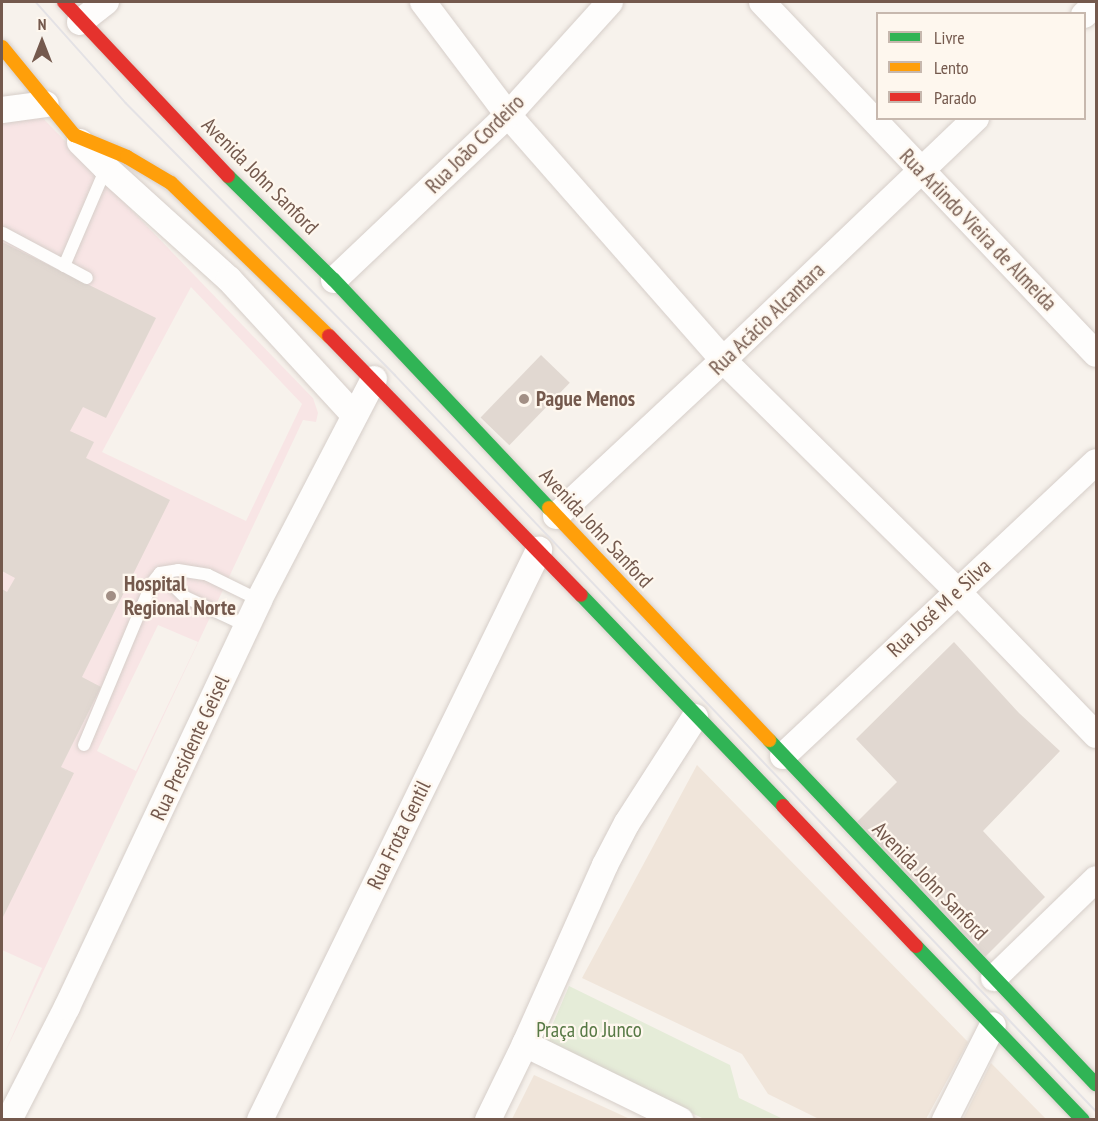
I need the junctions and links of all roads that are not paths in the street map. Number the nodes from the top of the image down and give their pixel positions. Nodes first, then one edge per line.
1 (64, 2) edge
2 (106, 2) edge
3 (423, 2) edge
4 (610, 2) edge
5 (762, 2) edge
6 (80, 22) junction
7 (2, 47) edge
8 (46, 104) junction
9 (2, 110) edge
10 (508, 114) junction
11 (974, 120) edge
12 (74, 135) junction
13 (106, 168) junction
14 (921, 171) junction
15 (3, 233) dead end
16 (64, 266) junction
17 (87, 278) dead end
18 (334, 280) junction
19 (1096, 354) edge
20 (723, 360) junction
21 (374, 379) junction
22 (354, 415) junction
23 (1096, 462) edge
24 (556, 516) junction
25 (539, 550) junction
26 (160, 573) junction
27 (957, 591) junction
28 (260, 600) junction
29 (247, 626) junction
30 (695, 717) junction
31 (1096, 735) edge
32 (84, 745) dead end
33 (783, 756) junction
34 (1096, 879) edge
35 (994, 978) junction
36 (993, 1025) junction
37 (525, 1044) junction
38 (1096, 1085) edge
39 (9, 1119) edge
40 (260, 1119) edge
41 (488, 1119) edge
42 (680, 1119) edge
43 (945, 1119) edge
44 (1083, 1119) edge

1 - 6 main road, Avenida John Sanford
2 - 6 street
3 - 10 street
4 - 10 street, Rua João Cordeiro
5 - 14 street, Rua Arlindo Vieira de Almeida
6 - 18 main road, Avenida John Sanford
7 - 8 main road
8 - 9 street
8 - 12 main road
10 - 18 street, Rua João Cordeiro
10 - 20 street
11 - 14 street, Rua Acácio Alcantara
12 - 13 street
12 - 21 main road
13 - 16 lane
13 - 22 street
14 - 19 street, Rua Arlindo Vieira de Almeida
14 - 20 street, Rua Acácio Alcantara
15 - 16 lane
16 - 17 lane
18 - 24 main road, Avenida John Sanford
20 - 24 street, Rua Acácio Alcantara
20 - 27 street
21 - 22 street, Rua Presidente Geisel
21 - 25 main road
22 - 28 street, Rua Presidente Geisel
23 - 27 street, Rua José M e Silva
24 - 33 main road, Avenida John Sanford
25 - 30 main road
25 - 40 street, Rua Frota Gentil
26 - 28 lane
26 - 29 lane
26 - 32 lane
27 - 31 street
27 - 33 street, Rua José M e Silva
28 - 29 street, Rua Presidente Geisel
29 - 39 street, Rua Presidente Geisel
30 - 36 main road
30 - 37 street
33 - 35 main road, Avenida John Sanford
34 - 35 street
35 - 38 main road, Avenida John Sanford
36 - 43 street
36 - 44 main road
37 - 41 street
37 - 42 street

